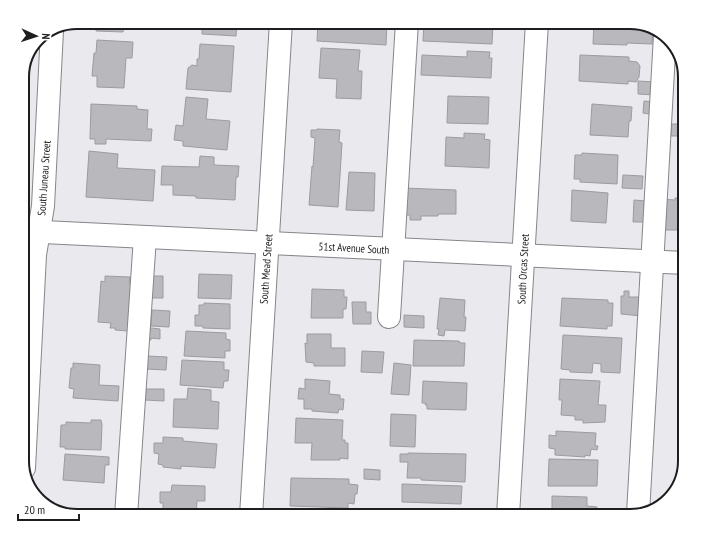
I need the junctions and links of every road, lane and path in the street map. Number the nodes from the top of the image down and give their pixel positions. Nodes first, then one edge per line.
1 (281, 29) edge
2 (407, 29) edge
3 (537, 29) edge
4 (665, 44) edge
5 (51, 56) edge
6 (31, 231) edge
7 (145, 237) junction
8 (268, 244) junction
9 (394, 249) junction
10 (523, 256) junction
11 (652, 262) junction
12 (678, 263) edge
13 (389, 317) dead end
14 (29, 371) edge
15 (638, 508) edge
16 (126, 509) edge
17 (251, 509) edge
18 (508, 509) edge

1 - 8 street, South Mead Street
2 - 9 street
3 - 10 street, South Orcas Street
4 - 11 street
5 - 6 street, South Juneau Street
6 - 7 street, 51st Avenue South
6 - 14 street, South Juneau Street
7 - 8 street, 51st Avenue South
7 - 16 street
8 - 9 street, 51st Avenue South
8 - 17 street, South Mead Street
9 - 10 street, 51st Avenue South
9 - 13 street
10 - 11 street, 51st Avenue South
10 - 18 street, South Orcas Street
11 - 12 street, 51st Avenue South
11 - 15 street

